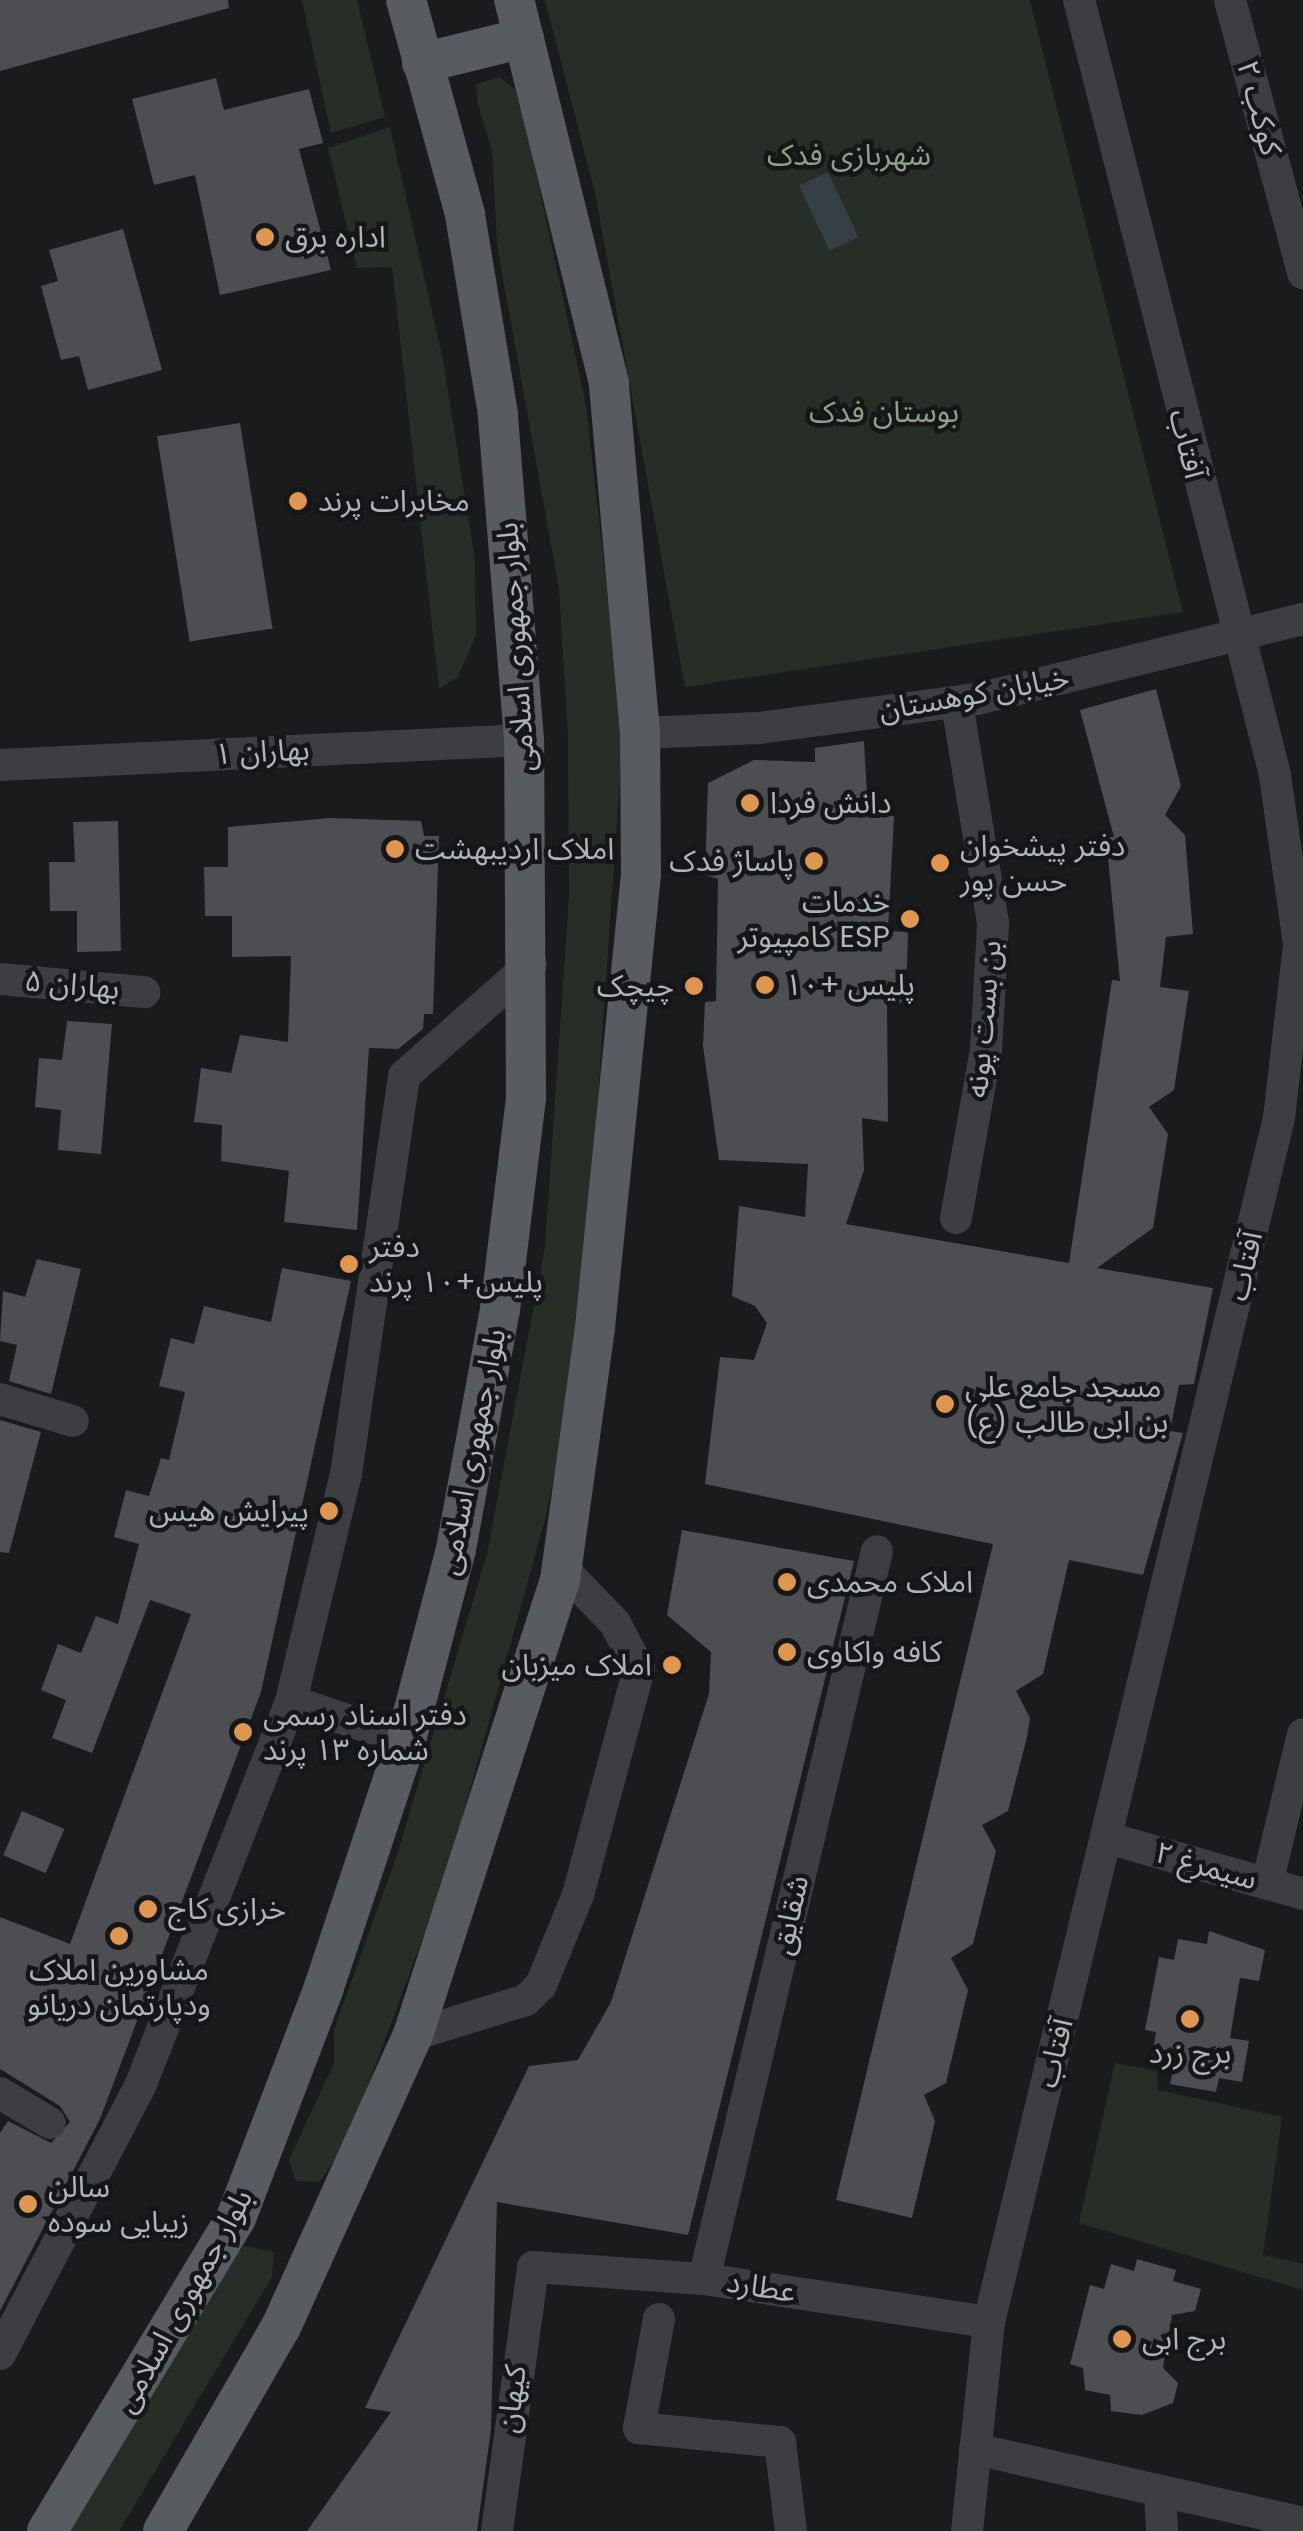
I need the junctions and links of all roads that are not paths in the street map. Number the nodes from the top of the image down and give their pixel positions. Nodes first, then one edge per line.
1 (406, 0) edge
2 (1078, 0) edge
3 (1230, 0) edge
4 (519, 19) edge
5 (422, 63) junction
6 (1303, 273) edge
7 (1303, 618) edge
8 (1234, 637) junction
9 (956, 702) junction
10 (640, 733) junction
11 (524, 740) junction
12 (0, 765) edge
13 (1301, 944) edge
14 (531, 964) junction
15 (0, 979) edge
16 (144, 992) dead end
17 (956, 1218) dead end
18 (0, 1400) edge
19 (73, 1421) dead end
20 (877, 1551) dead end
21 (561, 1567) junction
22 (291, 1702) junction
23 (1303, 1734) edge
24 (406, 1740) junction
25 (1108, 1838) junction
26 (1266, 1884) junction
27 (1303, 1894) edge
28 (413, 2036) junction
29 (0, 2093) edge
30 (50, 2123) dead end
31 (533, 2267) joint
32 (704, 2279) junction
33 (660, 2319) dead end
34 (989, 2322) junction
35 (0, 2354) edge
36 (975, 2448) junction
37 (1160, 2490) junction
38 (1303, 2523) edge
39 (47, 2531) edge
40 (163, 2531) edge
41 (497, 2531) edge
42 (791, 2531) edge
43 (967, 2531) edge
44 (1162, 2531) edge

1 - 5 main road, بلوار جمهوری اسلامی
2 - 8 street, آفتاب
3 - 6 street, کوکب ۲
4 - 5 main road
4 - 10 main road
5 - 11 main road, بلوار جمهوری اسلامی
7 - 8 street, خیابان کوهستان
8 - 9 street, خیابان کوهستان
8 - 13 street, آفتاب
9 - 10 street, خیابان کوهستان
9 - 17 street, بن بست پونه
10 - 21 main road
11 - 12 street, بهاران ۱
11 - 14 main road, بلوار جمهوری اسلامی
13 - 25 street, آفتاب
14 - 22 street
14 - 24 main road, بلوار جمهوری اسلامی
15 - 16 street, بهاران ۵
18 - 19 street
20 - 32 street, شقایق
21 - 28 main road
21 - 28 street
22 - 24 street
22 - 35 street
23 - 26 street
24 - 39 main road, بلوار جمهوری اسلامی
25 - 26 street, سیمرغ ۲
25 - 34 street, آفتاب
26 - 27 street, سیمرغ ۲
28 - 40 main road
29 - 30 street
31 - 32 street, عطارد
31 - 41 street, کیهان
32 - 34 street, عطارد
33 - 42 street
34 - 36 street, آفتاب
36 - 37 street
36 - 43 street, آفتاب
37 - 38 street
37 - 44 street

